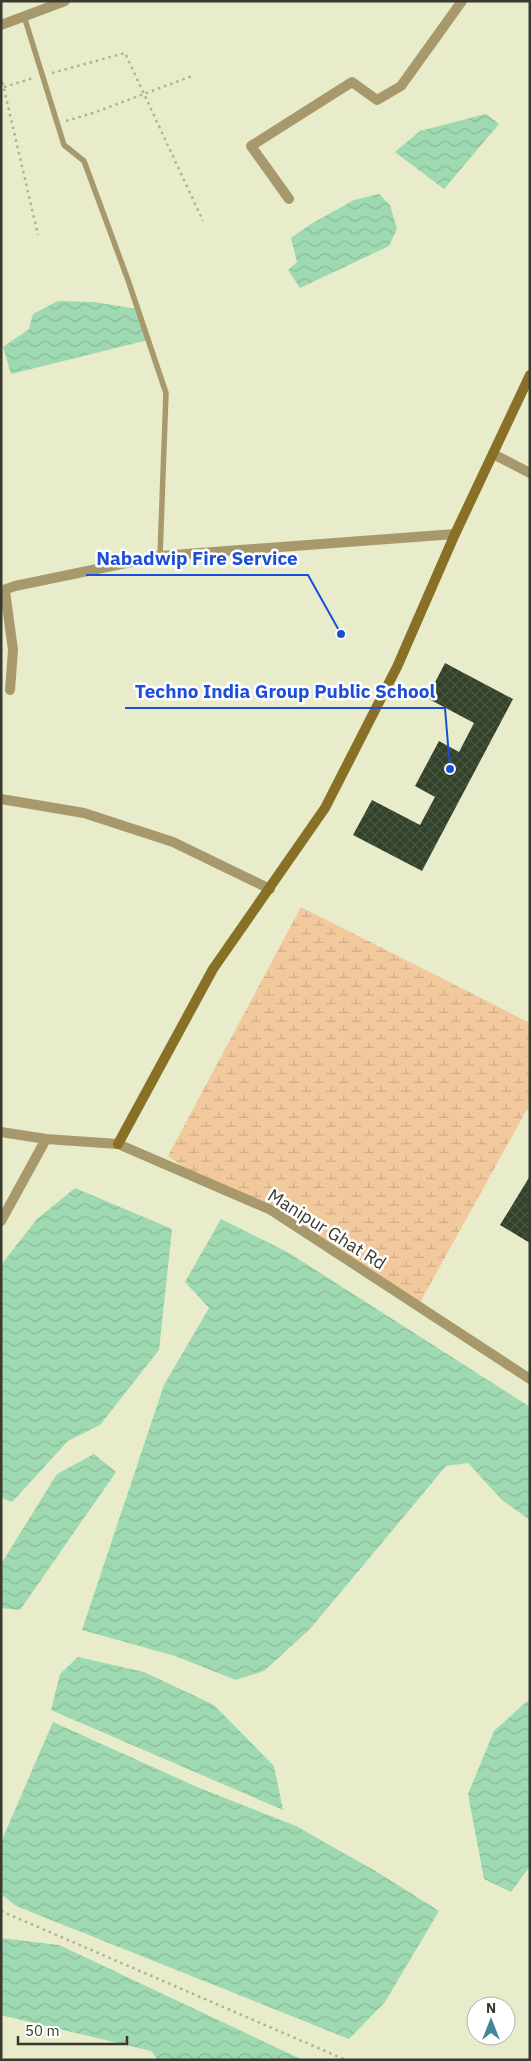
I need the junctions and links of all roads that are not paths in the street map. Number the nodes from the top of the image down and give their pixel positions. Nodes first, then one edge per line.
1 (65, 1) edge
2 (462, 1) edge
3 (24, 16) junction
4 (1, 25) edge
5 (289, 199) dead end
6 (530, 375) edge
7 (493, 454) junction
8 (530, 473) edge
9 (455, 534) junction
10 (160, 556) junction
11 (3, 591) edge
12 (10, 690) dead end
13 (1, 799) edge
14 (270, 889) junction
15 (1, 1132) edge
16 (46, 1139) junction
17 (118, 1144) junction
18 (1, 1221) edge
19 (530, 1379) edge

1 - 3 street
2 - 5 street
3 - 4 street
3 - 10 lane
6 - 7 street
7 - 8 street
7 - 9 street
9 - 10 street
9 - 14 street
10 - 11 street
11 - 12 street
13 - 14 street
14 - 17 street
15 - 16 street, Manipur Ghat Rd
16 - 17 street, Manipur Ghat Rd
16 - 18 street
17 - 19 street, Manipur Ghat Rd

